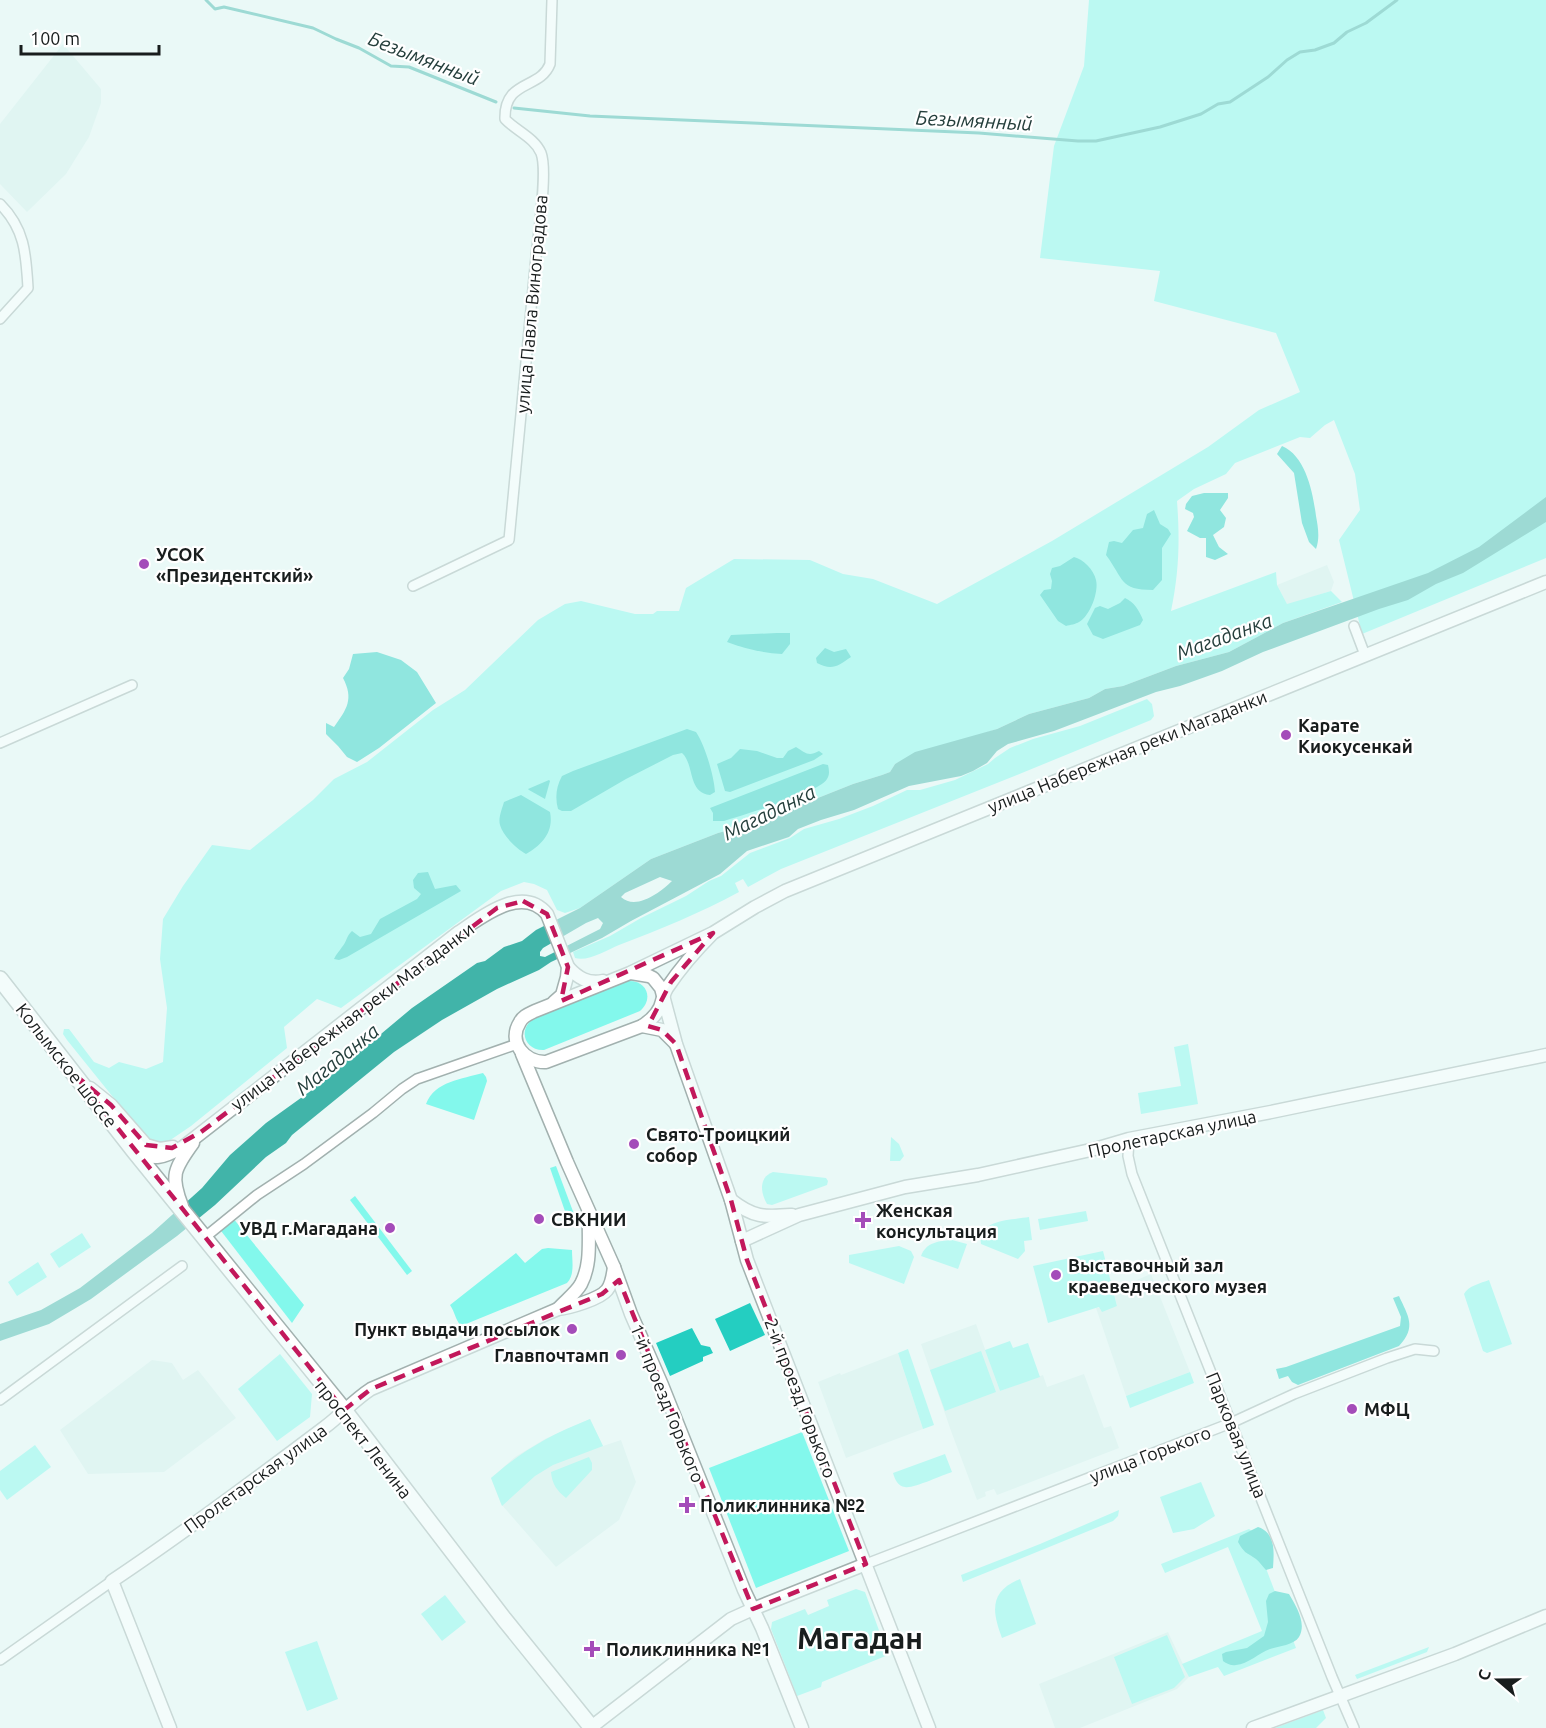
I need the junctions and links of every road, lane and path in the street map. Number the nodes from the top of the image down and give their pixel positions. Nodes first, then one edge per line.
1 (552, 0) edge
2 (0, 204) edge
3 (0, 319) edge
4 (1546, 582) edge
5 (413, 586) dead end
6 (1354, 626) dead end
7 (1365, 655) junction
8 (132, 685) dead end
9 (0, 743) edge
10 (713, 933) junction
11 (568, 967) junction
12 (630, 973) junction
13 (0, 979) edge
14 (616, 979) junction
15 (663, 994) junction
16 (551, 1005) junction
17 (642, 1026) junction
18 (676, 1044) junction
19 (519, 1047) junction
20 (1546, 1055) edge
21 (555, 1059) junction
22 (75, 1075) junction
23 (539, 1092) junction
24 (201, 1132) junction
25 (1129, 1139) junction
26 (134, 1151) junction
27 (172, 1191) junction
28 (732, 1200) junction
29 (589, 1212) junction
30 (799, 1215) junction
31 (203, 1236) junction
32 (742, 1241) junction
33 (182, 1266) dead end
34 (614, 1267) junction
35 (602, 1294) junction
36 (626, 1301) junction
37 (558, 1309) junction
38 (1434, 1351) dead end
39 (0, 1400) edge
40 (344, 1410) junction
41 (1231, 1423) junction
42 (866, 1564) junction
43 (112, 1581) junction
44 (753, 1609) junction
45 (1546, 1616) edge
46 (0, 1660) edge
47 (1340, 1695) junction
48 (170, 1728) edge
49 (591, 1728) edge
50 (802, 1728) edge
51 (929, 1728) edge
52 (1253, 1728) edge
53 (1354, 1728) edge

1 - 5 street, улица Павла Виноградова
2 - 3 street
4 - 7 street, улица Набережная реки Магаданки
6 - 7 street
7 - 10 street, улица Набережная реки Магаданки
8 - 9 street
10 - 12 street, улица Набережная реки Магаданки
10 - 15 street, улица Набережная реки Магаданки
11 - 14 street
11 - 16 street
11 - 24 street, улица Набережная реки Магаданки
12 - 14 street, улица Набережная реки Магаданки
12 - 15 street
13 - 22 main road, Колымское шоссе
14 - 16 street, улица Набережная реки Магаданки
15 - 17 street, улица Набережная реки Магаданки
15 - 18 street
16 - 19 street, улица Набережная реки Магаданки
17 - 18 street
17 - 21 street
18 - 28 street
19 - 21 street
19 - 23 street, Пролетарская улица
19 - 31 street
20 - 25 street, Пролетарская улица
21 - 23 street
22 - 24 street
22 - 26 main road, Колымское шоссе
23 - 29 street, Пролетарская улица
24 - 26 street
24 - 27 street
25 - 30 street, Пролетарская улица
25 - 41 street, Парковая улица
26 - 27 main road, проспект Ленина
27 - 31 main road, проспект Ленина
28 - 30 street, Пролетарская улица
28 - 32 street, 2-й проезд Горького
29 - 34 street, 1-й проезд Горького
29 - 37 street, Пролетарская улица
30 - 32 street, Пролетарская улица
31 - 40 main road, проспект Ленина
32 - 42 street, 2-й проезд Горького
33 - 39 street
34 - 35 street
34 - 36 street, 1-й проезд Горького
35 - 36 street
35 - 37 street, Пролетарская улица
36 - 44 street, 1-й проезд Горького
37 - 40 street, Пролетарская улица
38 - 41 street, улица Горького
40 - 43 street, Пролетарская улица
40 - 49 main road, проспект Ленина
41 - 42 street, улица Горького
41 - 47 street, Парковая улица
42 - 44 street
42 - 51 street, 2-й проезд Горького
43 - 46 street, Пролетарская улица
43 - 48 street
44 - 49 street
44 - 50 street, 1-й проезд Горького
45 - 47 street
47 - 52 street
47 - 53 street, Парковая улица

